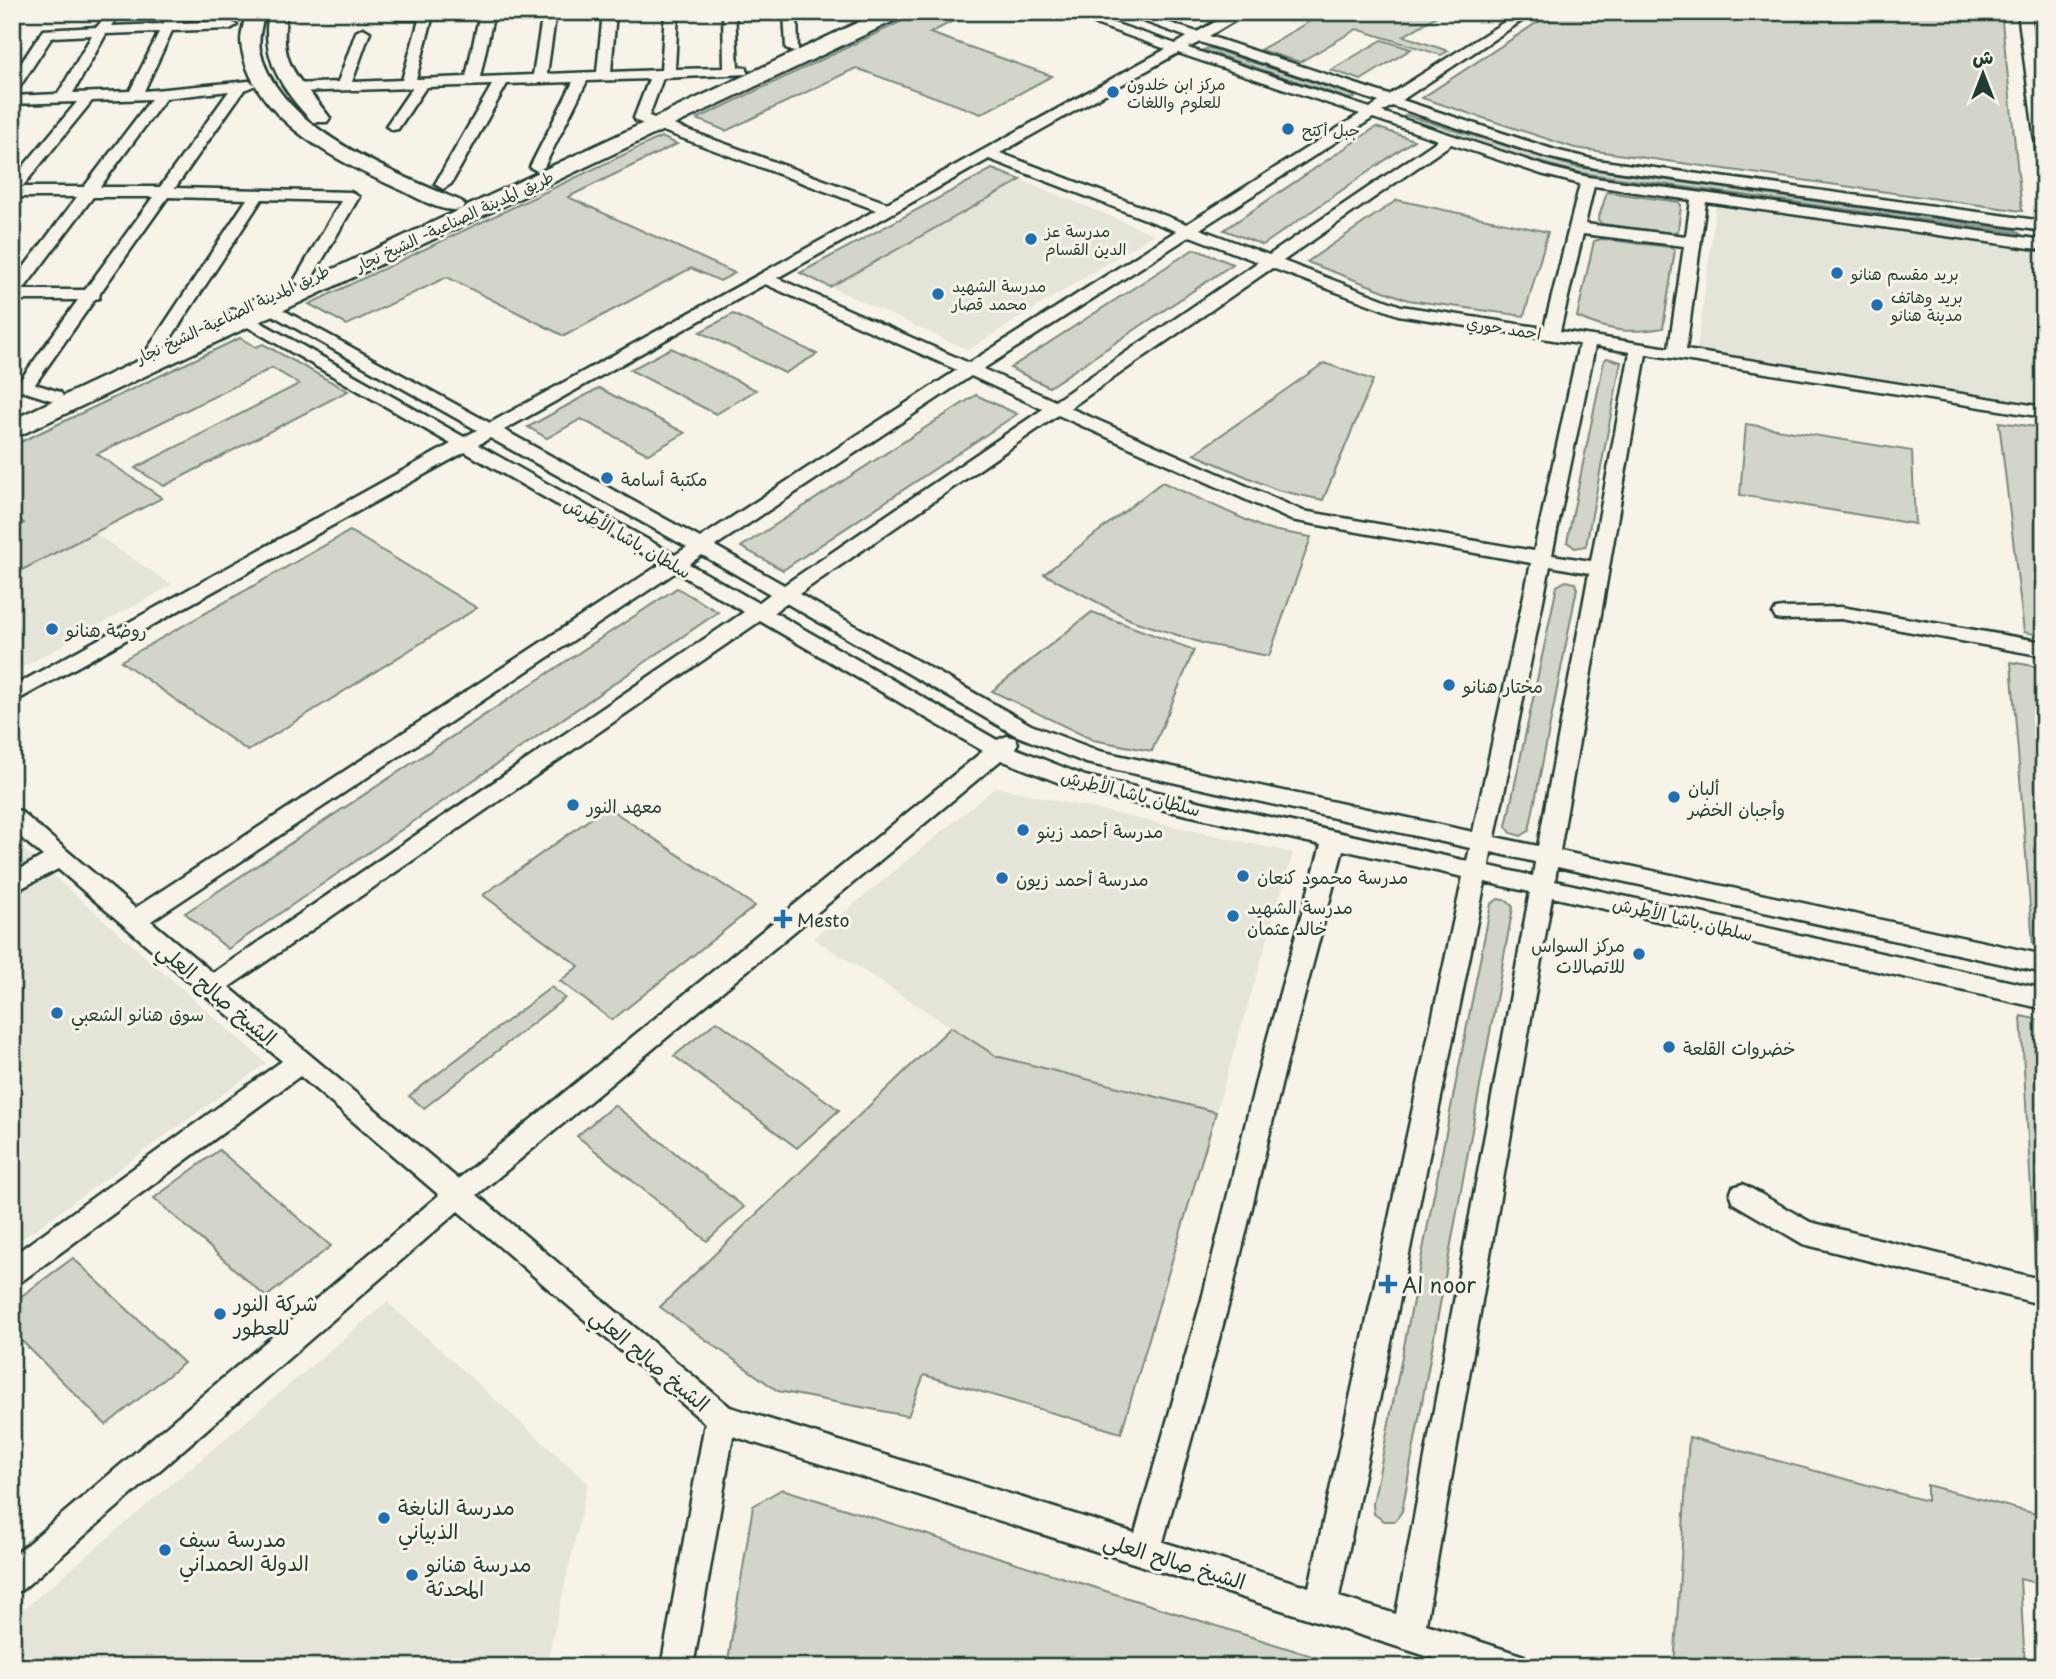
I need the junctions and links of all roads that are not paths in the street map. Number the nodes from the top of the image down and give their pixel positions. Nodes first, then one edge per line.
1 (116, 12) edge
2 (175, 12) edge
3 (256, 12) edge
4 (278, 12) edge
5 (507, 12) edge
6 (550, 12) edge
7 (610, 12) edge
8 (672, 12) edge
9 (729, 12) edge
10 (790, 12) edge
11 (868, 12) edge
12 (897, 12) edge
13 (1067, 12) edge
14 (1124, 12) edge
15 (1243, 12) edge
16 (1529, 12) edge
17 (2024, 12) edge
18 (487, 13) edge
19 (427, 14) edge
20 (403, 17) dead end
21 (230, 25) dead end
22 (168, 28) junction
23 (101, 31) junction
24 (363, 32) dead end
25 (1199, 37) junction
26 (793, 48) junction
27 (1177, 49) junction
28 (737, 71) junction
29 (663, 74) junction
30 (604, 76) junction
31 (582, 77) junction
32 (538, 79) junction
33 (502, 80) junction
34 (472, 81) junction
35 (262, 83) junction
36 (415, 83) junction
37 (240, 86) junction
38 (344, 86) junction
39 (294, 88) junction
40 (162, 94) junction
41 (135, 95) junction
42 (88, 97) junction
43 (14, 98) edge
44 (63, 98) junction
45 (1388, 100) junction
46 (1368, 113) junction
47 (649, 121) junction
48 (393, 126) dead end
49 (1448, 140) junction
50 (355, 142) junction
51 (335, 148) junction
52 (988, 154) junction
53 (2044, 156) edge
54 (537, 167) junction
55 (1588, 181) junction
56 (12, 191) edge
57 (89, 192) junction
58 (163, 192) junction
59 (258, 194) junction
60 (457, 195) junction
61 (1699, 197) junction
62 (888, 209) junction
63 (2044, 226) edge
64 (1576, 228) junction
65 (1187, 230) junction
66 (1693, 242) junction
67 (2044, 245) edge
68 (1271, 261) junction
69 (765, 278) junction
70 (302, 281) junction
71 (12, 294) edge
72 (93, 295) junction
73 (251, 311) junction
74 (1551, 334) junction
75 (1588, 340) junction
76 (1639, 348) junction
77 (155, 350) junction
78 (1677, 354) junction
79 (968, 371) junction
80 (54, 396) junction
81 (1055, 409) junction
82 (2044, 412) edge
83 (12, 416) edge
84 (491, 430) junction
85 (12, 431) edge
86 (465, 444) junction
87 (702, 547) junction
88 (1542, 559) junction
89 (676, 564) junction
90 (1600, 569) junction
91 (784, 593) junction
92 (758, 611) junction
93 (1783, 614) dead end
94 (2044, 649) edge
95 (12, 696) edge
96 (1023, 730) junction
97 (998, 750) junction
98 (12, 817) edge
99 (1334, 840) junction
100 (1482, 842) junction
101 (58, 857) junction
102 (1548, 857) junction
103 (1476, 872) junction
104 (12, 885) edge
105 (1543, 887) junction
106 (133, 921) junction
107 (2044, 964) edge
108 (211, 987) junction
109 (2044, 999) edge
110 (300, 1062) junction
111 (458, 1195) junction
112 (1743, 1195) dead end
113 (12, 1272) edge
114 (2044, 1293) edge
115 (721, 1418) junction
116 (1144, 1551) junction
117 (12, 1578) edge
118 (1321, 1607) junction
119 (1408, 1634) junction
120 (677, 1667) edge
121 (1513, 1667) edge

1 - 23 street
2 - 22 street
3 - 35 street
4 - 39 street
5 - 18 street
6 - 32 street
7 - 30 street
8 - 29 street
9 - 28 street
10 - 26 street
11 - 26 main road, طريق المدينة الصناعية-الشيخ نجار
12 - 47 main road, طريق المدينة الصناعية- الشيخ نجار
13 - 27 street
14 - 25 street
15 - 25 street
16 - 45 street
17 - 53 street
18 - 19 street
18 - 34 street
19 - 20 street
19 - 36 street
21 - 22 street
22 - 23 street
22 - 41 street
23 - 43 street
23 - 44 street
24 - 38 street
25 - 27 street
25 - 45 street
26 - 28 main road, طريق المدينة الصناعية-الشيخ نجار
27 - 46 street
27 - 52 street
28 - 29 street
28 - 47 main road, طريق المدينة الصناعية-الشيخ نجار
29 - 30 street
29 - 47 street
30 - 31 street
31 - 32 street
31 - 54 street
32 - 33 street
33 - 34 street
33 - 60 street
34 - 36 street
35 - 37 street
35 - 51 street
36 - 38 street
36 - 48 street
37 - 40 street
37 - 58 street
38 - 39 street
39 - 50 street
40 - 41 street
40 - 57 street
41 - 42 street
42 - 44 street
42 - 56 street
43 - 44 street
45 - 46 street
45 - 63 street
46 - 49 street
46 - 65 street
47 - 54 main road, طريق المدينة الصناعية-الشيخ نجار
47 - 62 street
47 - 73 main road, طريق المدينة الصناعية- الشيخ نجار
49 - 55 street
49 - 68 street
50 - 51 street
50 - 60 street
51 - 60 street
52 - 62 street
52 - 65 street, احمد حوري
54 - 60 main road, طريق المدينة الصناعية-الشيخ نجار
55 - 61 street
55 - 64 street
56 - 57 street
57 - 58 street
57 - 71 street
58 - 59 street
58 - 72 street
59 - 70 street
59 - 77 street
60 - 70 main road, طريق المدينة الصناعية-الشيخ نجار
61 - 66 street
61 - 67 street
62 - 69 street
64 - 66 street
64 - 74 street
65 - 68 street, احمد حوري
65 - 79 street
66 - 78 street
68 - 74 street, احمد حوري
68 - 81 street
69 - 79 street
69 - 84 street
70 - 73 main road, طريق المدينة الصناعية-الشيخ نجار
71 - 72 street
72 - 80 street
73 - 77 main road, طريق المدينة الصناعية-الشيخ نجار
73 - 84 street, سلطان باشا الأطرش
73 - 85 main road, طريق المدينة الصناعية- الشيخ نجار
73 - 86 street, سلطان باشا الأطرش
74 - 75 street, احمد حوري
75 - 76 street, احمد حوري
75 - 88 street
76 - 78 street, احمد حوري
76 - 90 street
77 - 80 main road, طريق المدينة الصناعية-الشيخ نجار
78 - 82 street, احمد حوري
79 - 81 street
79 - 87 street
80 - 83 main road, طريق المدينة الصناعية-الشيخ نجار
81 - 88 street
81 - 91 street
84 - 86 street
84 - 87 street, سلطان باشا الأطرش
86 - 89 street, سلطان باشا الأطرش
86 - 95 street
87 - 89 street
87 - 91 street, سلطان باشا الأطرش
88 - 90 street
88 - 100 street
89 - 92 street, سلطان باشا الأطرش
89 - 106 street
90 - 102 street
91 - 92 street
91 - 96 street, سلطان باشا الأطرش
92 - 97 street, سلطان باشا الأطرش
92 - 108 street
93 - 94 street
96 - 97 street
96 - 100 street, سلطان باشا الأطرش
97 - 99 street, سلطان باشا الأطرش
97 - 111 street
98 - 101 street, الشيخ صالح العلي
99 - 103 street, سلطان باشا الأطرش
99 - 116 street
100 - 102 street, سلطان باشا الأطرش
100 - 103 street
101 - 104 street
101 - 106 street, الشيخ صالح العلي
102 - 105 street
102 - 107 street, سلطان باشا الأطرش
103 - 105 street, سلطان باشا الأطرش
103 - 118 street
105 - 109 street, سلطان باشا الأطرش
105 - 119 street
106 - 108 street, الشيخ صالح العلي
108 - 110 street, الشيخ صالح العلي
110 - 111 street, الشيخ صالح العلي
110 - 113 street
111 - 115 street, الشيخ صالح العلي
111 - 117 street
112 - 114 street
115 - 116 street, الشيخ صالح العلي
115 - 120 street
116 - 118 street, الشيخ صالح العلي
118 - 119 street, الشيخ صالح العلي
119 - 121 street, الشيخ صالح العلي

